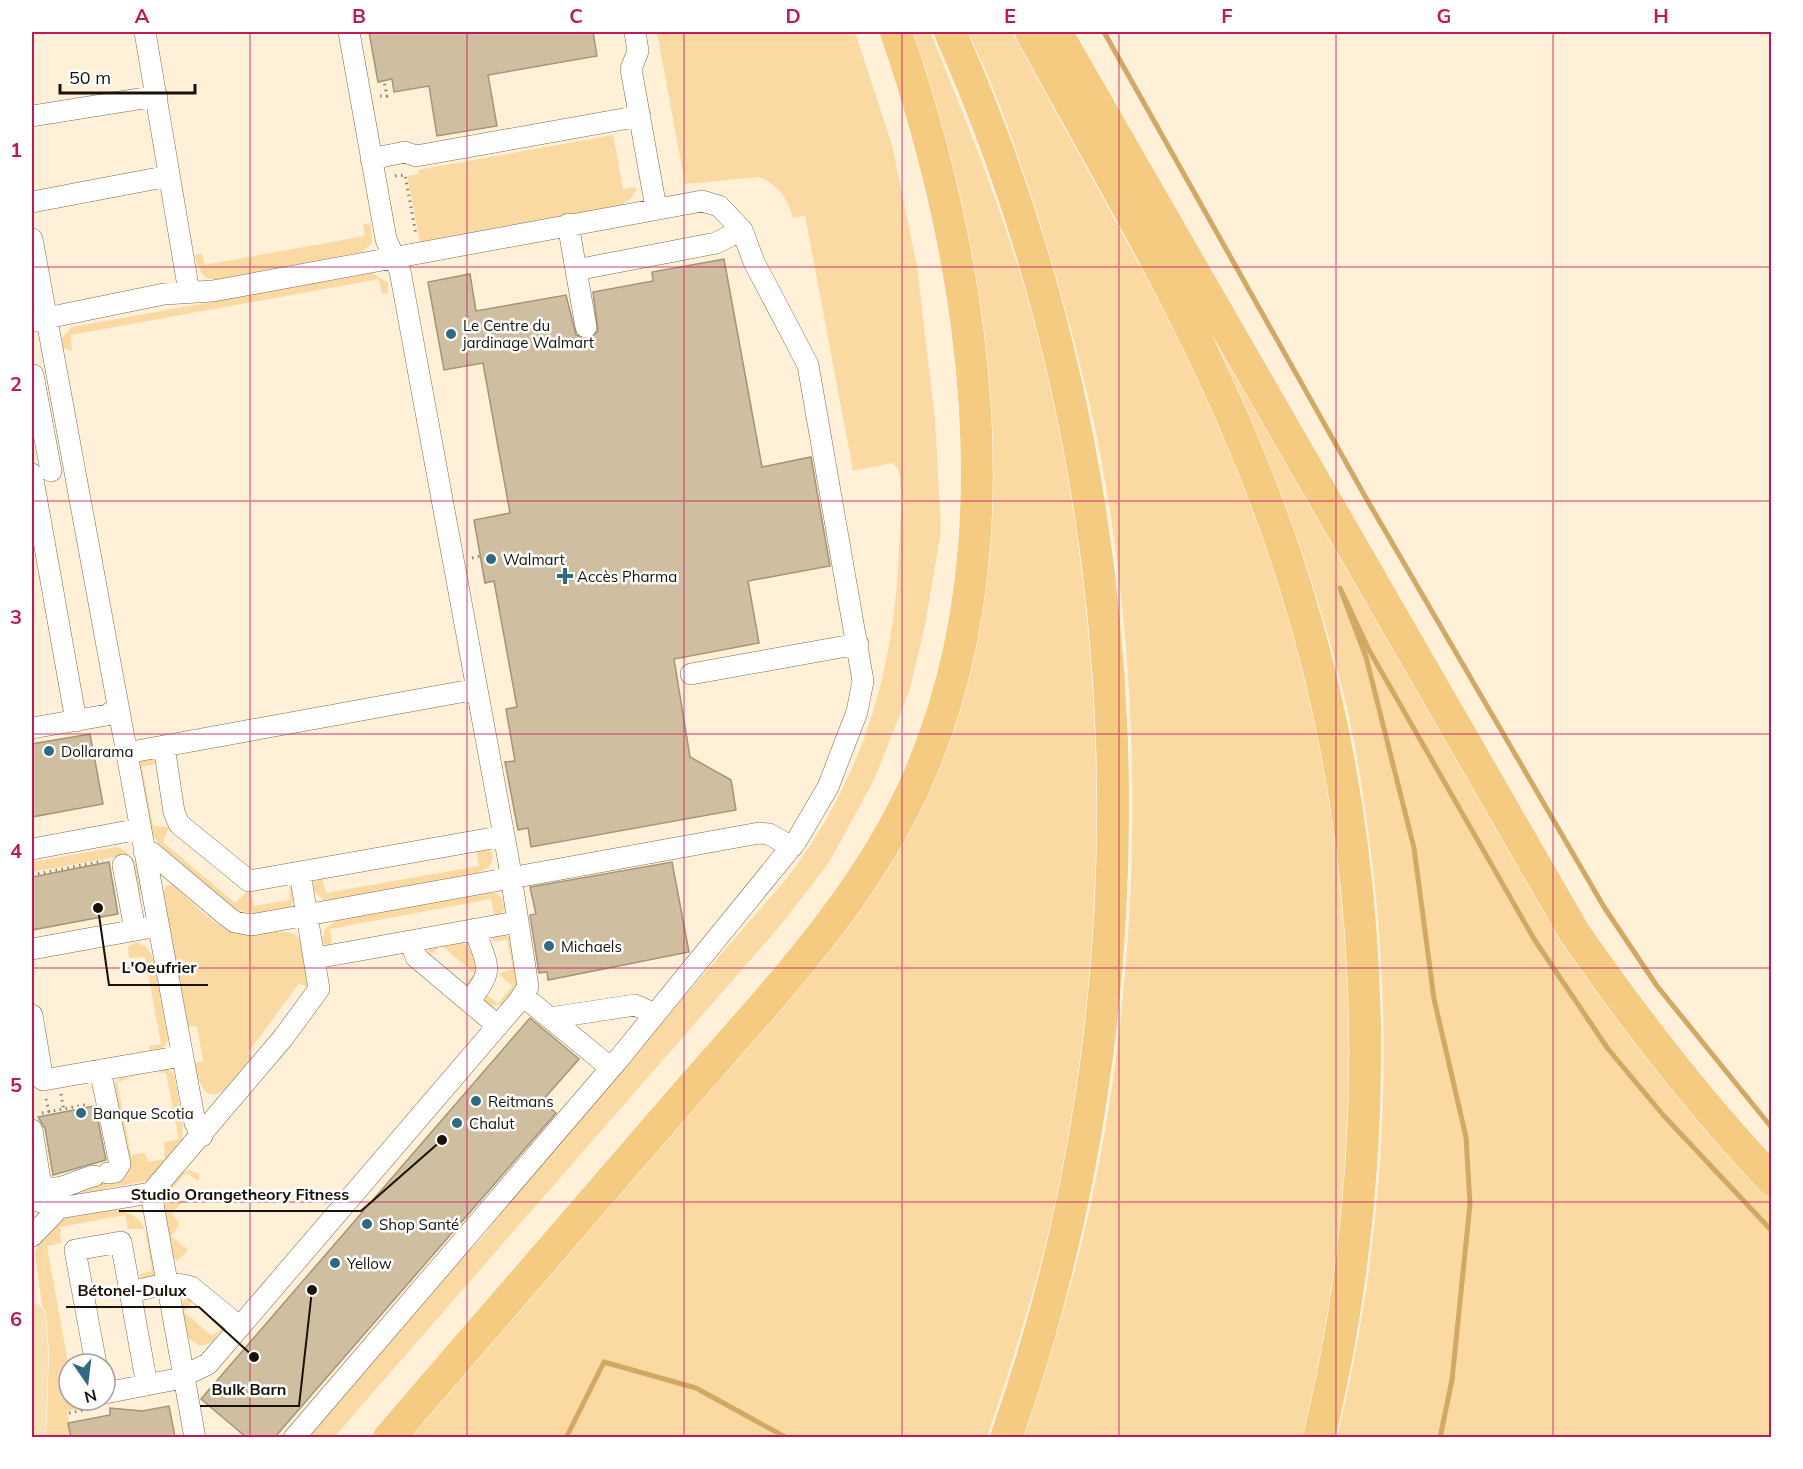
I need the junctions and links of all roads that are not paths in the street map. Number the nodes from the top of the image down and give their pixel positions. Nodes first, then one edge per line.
1 (145, 32) edge
2 (349, 32) edge
3 (635, 32) edge
4 (896, 32) edge
5 (950, 32) edge
6 (1031, 32) edge
7 (1056, 32) edge
8 (157, 96) junction
9 (32, 116) edge
10 (640, 116) junction
11 (372, 159) junction
12 (169, 176) junction
13 (32, 202) edge
14 (656, 208) junction
15 (568, 224) junction
16 (742, 230) junction
17 (32, 239) edge
18 (394, 258) junction
19 (576, 270) junction
20 (189, 292) junction
21 (39, 320) edge
22 (586, 327) dead end
23 (33, 375) dead end
24 (32, 434) edge
25 (73, 466) junction
26 (38, 473) edge
27 (858, 644) junction
28 (691, 674) dead end
29 (477, 689) junction
30 (117, 710) junction
31 (76, 721) junction
32 (32, 728) edge
33 (164, 746) junction
34 (126, 753) junction
35 (140, 829) junction
36 (504, 836) junction
37 (792, 847) junction
38 (32, 849) edge
39 (144, 851) junction
40 (116, 863) road end
41 (300, 873) junction
42 (510, 878) junction
43 (308, 915) junction
44 (517, 922) junction
45 (158, 926) junction
46 (475, 929) junction
47 (135, 930) junction
48 (411, 941) junction
49 (32, 949) edge
50 (316, 958) junction
51 (523, 996) junction
52 (469, 1001) junction
53 (656, 1014) junction
54 (32, 1015) edge
55 (550, 1018) junction
56 (498, 1026) junction
57 (182, 1056) junction
58 (611, 1068) junction
59 (100, 1071) junction
60 (37, 1102) edge
61 (202, 1136) junction
62 (1772, 1180) edge
63 (151, 1193) junction
64 (32, 1199) edge
65 (59, 1209) junction
66 (32, 1236) edge
67 (168, 1284) junction
68 (130, 1292) junction
69 (32, 1316) edge
70 (240, 1328) junction
71 (94, 1352) edge
72 (185, 1377) junction
73 (147, 1385) junction
74 (117, 1391) edge
75 (32, 1434) edge
76 (198, 1435) edge
77 (294, 1437) edge
78 (389, 1437) edge
79 (1006, 1437) edge
80 (1319, 1437) edge

1 - 8 lane
2 - 11 lane
3 - 10 lane
4 - 78 highway
5 - 79 highway
6 - 80 highway
7 - 62 highway
8 - 9 lane
8 - 12 lane
10 - 11 lane
10 - 14 lane
11 - 18 lane
12 - 13 lane
12 - 20 lane
14 - 15 lane
14 - 16 lane
15 - 18 lane
15 - 19 lane
16 - 19 lane
16 - 27 lane
17 - 21 lane
18 - 20 lane
18 - 29 lane
19 - 22 lane
20 - 21 lane
21 - 25 lane
23 - 26 lane
24 - 26 lane
25 - 26 lane
25 - 30 lane
26 - 31 lane
27 - 28 lane
27 - 37 lane
29 - 33 lane
29 - 36 lane
30 - 31 lane
30 - 34 lane
31 - 32 lane
33 - 34 lane
33 - 41 lane
34 - 35 lane
35 - 38 lane
35 - 39 lane
36 - 41 lane
36 - 42 lane
37 - 42 lane
37 - 53 lane
39 - 43 lane
39 - 45 lane
40 - 47 lane
41 - 43 lane
42 - 43 lane
42 - 44 lane
43 - 50 lane
44 - 46 lane
44 - 51 lane
45 - 47 lane
45 - 57 lane
46 - 48 lane
46 - 52 lane
47 - 49 lane
48 - 50 lane
48 - 52 lane
50 - 61 lane
51 - 55 lane
51 - 56 lane
52 - 56 lane
53 - 55 lane
53 - 58 lane
54 - 60 lane
55 - 58 lane
56 - 70 lane
57 - 59 lane
57 - 61 lane
58 - 77 lane
59 - 60 lane
59 - 60 lane
61 - 63 lane
63 - 65 lane
63 - 67 lane
64 - 65 lane
65 - 66 lane
67 - 68 lane
67 - 70 lane
67 - 72 lane
68 - 71 lane
68 - 73 lane
69 - 75 main road
70 - 72 lane
72 - 73 lane
72 - 76 lane
73 - 74 lane

